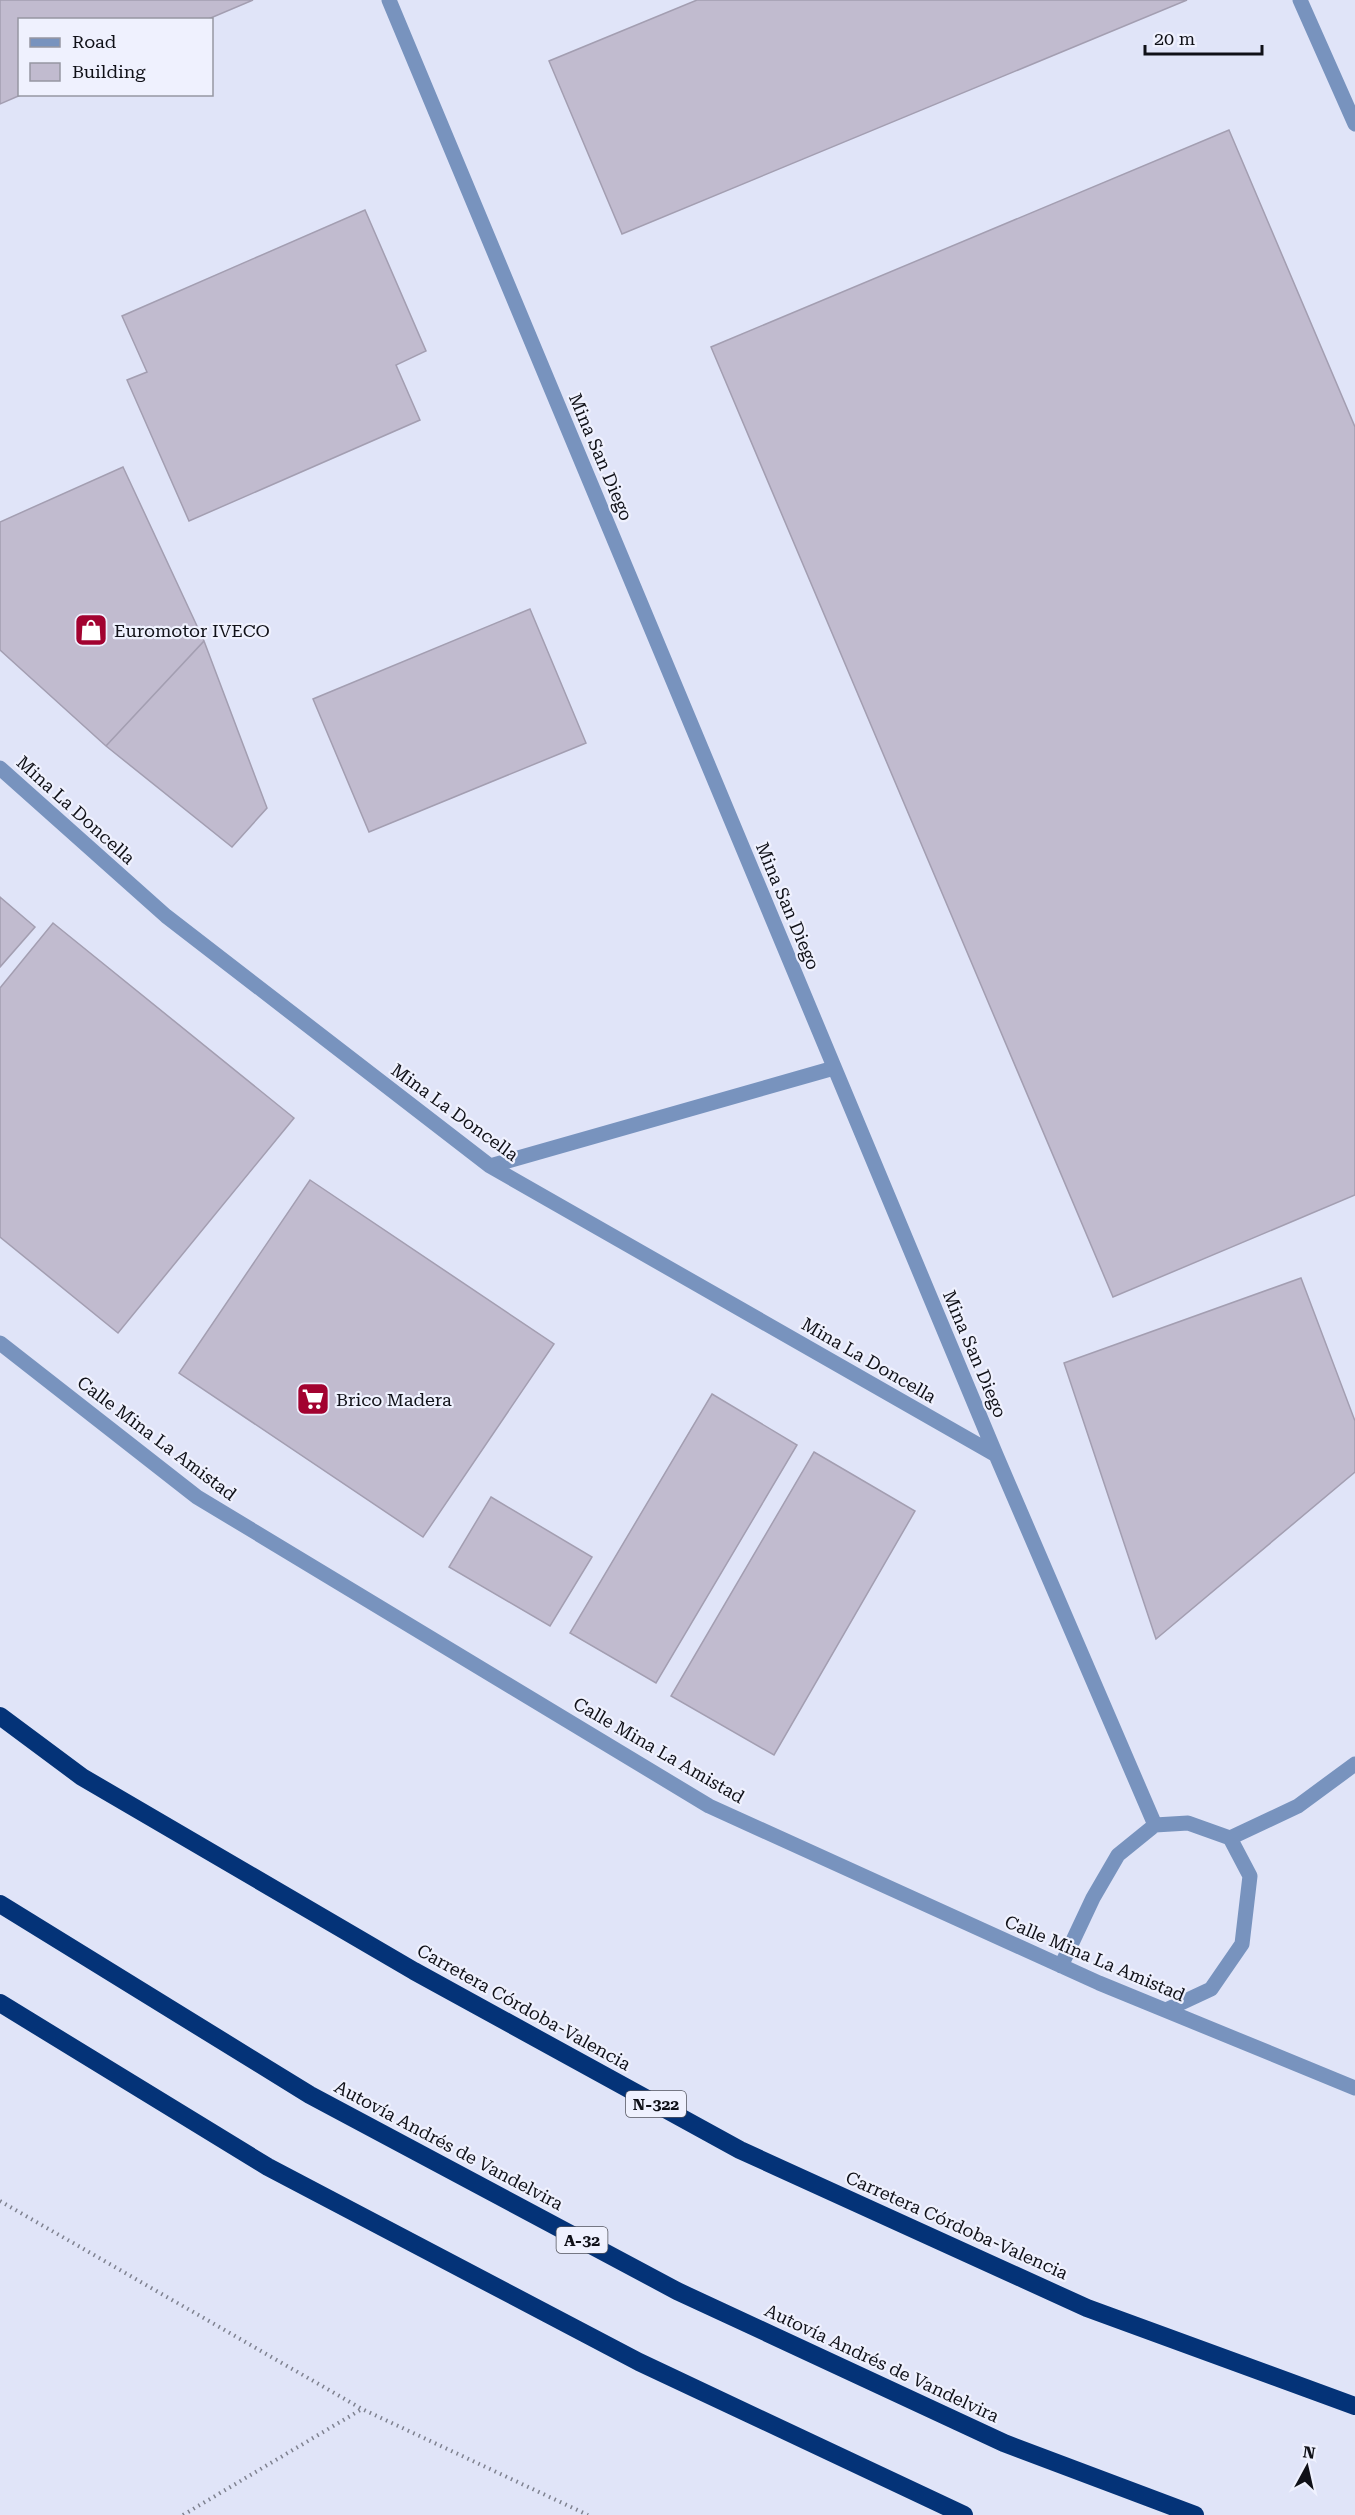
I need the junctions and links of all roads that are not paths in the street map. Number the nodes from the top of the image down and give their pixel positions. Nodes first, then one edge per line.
1 (389, 0) edge
2 (1300, 0) edge
3 (1355, 124) edge
4 (0, 768) edge
5 (834, 1068) junction
6 (490, 1166) junction
7 (0, 1343) edge
8 (996, 1455) junction
9 (0, 1716) edge
10 (1355, 1764) edge
11 (1155, 1825) junction
12 (1230, 1838) junction
13 (0, 1904) edge
14 (1061, 1966) junction
15 (0, 2003) edge
16 (1166, 2010) junction
17 (1355, 2088) edge
18 (1355, 2406) edge
19 (964, 2515) edge
20 (1195, 2515) edge

1 - 5 street, Mina San Diego
2 - 3 street
4 - 6 street, Mina La Doncella
5 - 6 street
5 - 8 street, Mina San Diego
6 - 8 street, Mina La Doncella
7 - 14 street, Calle Mina La Amistad
8 - 11 street, Mina San Diego
9 - 18 highway, Carretera Córdoba-Valencia / N-322
10 - 12 street
11 - 12 street
11 - 14 street
12 - 16 street
13 - 20 highway, Autovía Andrés de Vandelvira / A-32
14 - 16 street, Calle Mina La Amistad
15 - 19 highway
16 - 17 street, Calle Mina La Amistad

